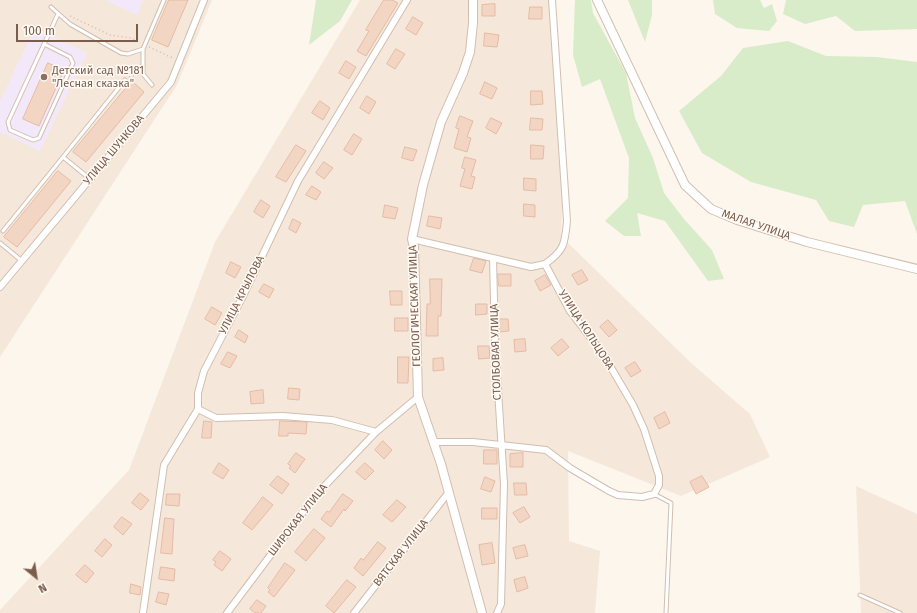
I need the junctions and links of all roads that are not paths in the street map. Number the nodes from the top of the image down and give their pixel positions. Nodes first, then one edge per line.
1 (164, 0) edge
2 (204, 0) edge
3 (408, 0) edge
4 (473, 0) edge
5 (552, 0) edge
6 (597, 0) edge
7 (51, 7) dead end
8 (58, 14) junction
9 (44, 44) junction
10 (143, 49) junction
11 (125, 80) road end
12 (152, 85) dead end
13 (63, 157) junction
14 (90, 179) junction
15 (3, 231) dead end
16 (412, 239) junction
17 (0, 243) edge
18 (492, 258) junction
19 (22, 261) junction
20 (545, 264) junction
21 (917, 269) edge
22 (0, 287) edge
23 (418, 397) junction
24 (198, 409) junction
25 (376, 432) junction
26 (433, 442) junction
27 (500, 445) junction
28 (449, 492) junction
29 (654, 494) junction
30 (860, 595) dead end
31 (143, 613) edge
32 (227, 613) edge
33 (354, 613) edge
34 (482, 613) edge
35 (497, 613) edge
36 (666, 613) edge
37 (900, 613) edge

1 - 10 lane
2 - 14 street, УЛИЦА ШУНКОВА
3 - 24 street, УЛИЦА КРЫЛОВА
4 - 16 street, ГЕОЛОГИЧЕСКАЯ УЛИЦА
5 - 20 street
6 - 21 street, МАЛАЯ УЛИЦА
7 - 8 lane
8 - 9 lane
8 - 10 lane
9 - 9 lane
10 - 12 lane
11 - 13 lane
13 - 14 lane
13 - 15 lane
14 - 19 street, УЛИЦА ШУНКОВА
16 - 18 street
16 - 23 street, ГЕОЛОГИЧЕСКАЯ УЛИЦА
17 - 19 lane
18 - 20 street
18 - 27 street, СТОЛБОВАЯ УЛИЦА
19 - 22 street, УЛИЦА ШУНКОВА
20 - 29 street, УЛИЦА КОЛЬЦОВА
23 - 25 street, ШИРОКАЯ УЛИЦА
23 - 26 street, ГЕОЛОГИЧЕСКАЯ УЛИЦА
24 - 25 street
24 - 31 street, УЛИЦА КРЫЛОВА
25 - 32 street, ШИРОКАЯ УЛИЦА
26 - 27 street
26 - 28 street, ГЕОЛОГИЧЕСКАЯ УЛИЦА
27 - 29 street
27 - 35 street, СТОЛБОВАЯ УЛИЦА
28 - 33 street, ВЯТСКАЯ УЛИЦА
28 - 34 street, ГЕОЛОГИЧЕСКАЯ УЛИЦА
29 - 36 lane
30 - 37 lane

